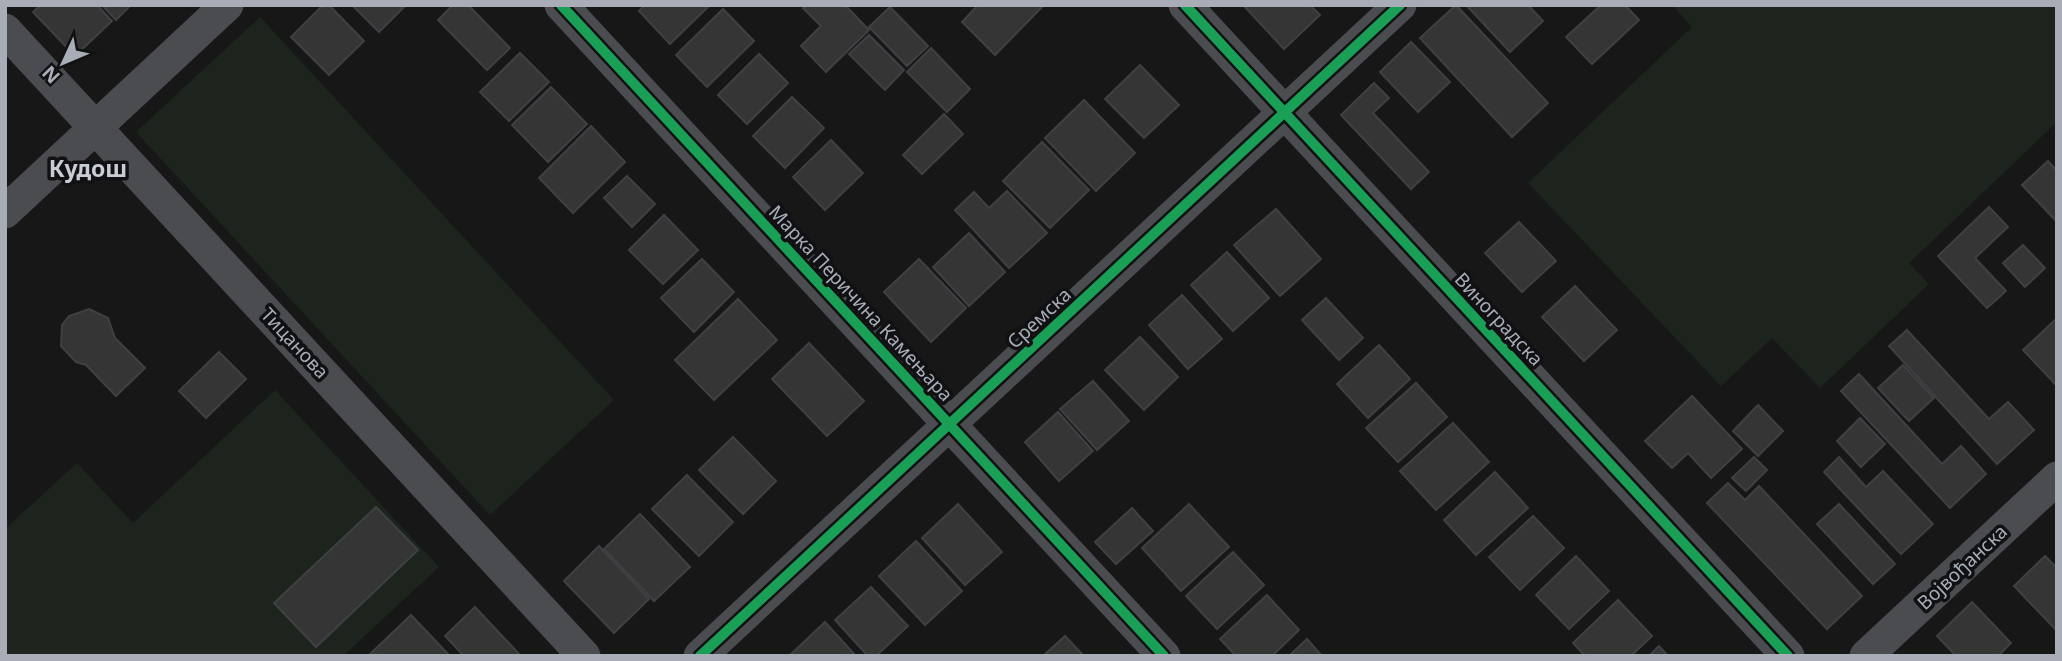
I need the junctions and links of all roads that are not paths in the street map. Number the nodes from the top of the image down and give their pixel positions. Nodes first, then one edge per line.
1 (227, 5) edge
2 (561, 5) edge
3 (1185, 5) edge
4 (1400, 5) edge
5 (5, 30) edge
6 (1285, 114) junction
7 (95, 127) junction
8 (5, 212) edge
9 (950, 425) junction
10 (2057, 478) edge
11 (584, 656) edge
12 (700, 656) edge
13 (1164, 656) edge
14 (1787, 656) edge
15 (1867, 656) edge

1 - 7 street
2 - 9 street, Марка Перичина Камењара
3 - 6 street, Виноградска
4 - 6 street, Сремска
5 - 7 street, Тицанова
6 - 9 street, Сремска
6 - 14 street, Виноградска
7 - 8 street
7 - 11 street, Тицанова
9 - 12 street, Сремска
9 - 13 street, Марка Перичина Камењара
10 - 15 street, Војвођанска

